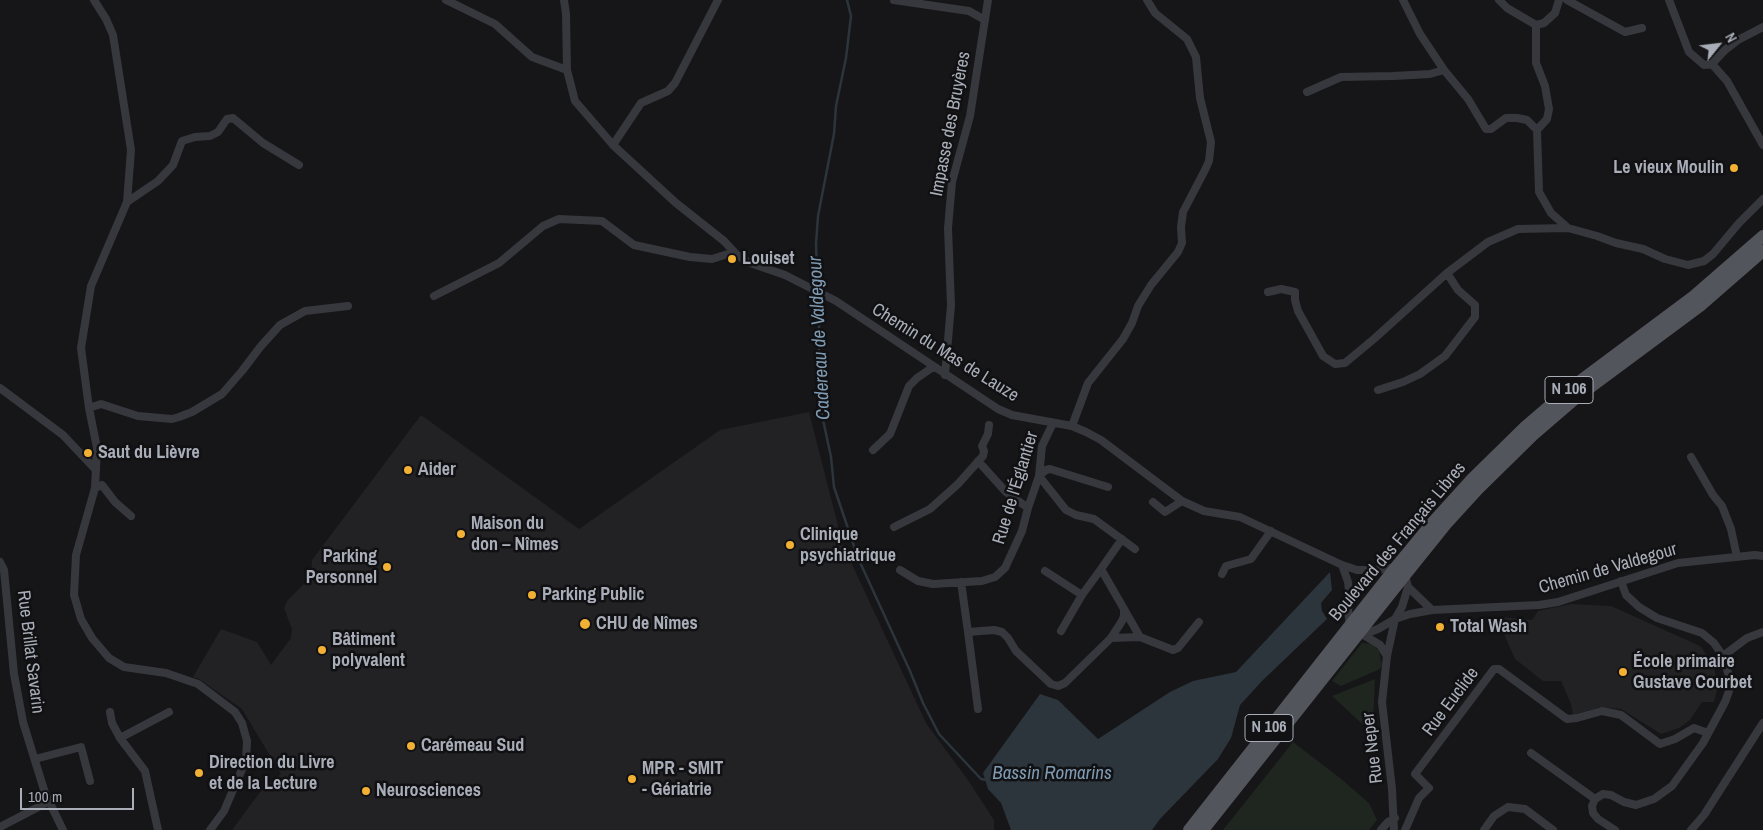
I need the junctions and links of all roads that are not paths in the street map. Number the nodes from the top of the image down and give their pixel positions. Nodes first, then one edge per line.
1 (94, 0) edge
2 (446, 0) edge
3 (564, 0) edge
4 (718, 0) edge
5 (894, 0) edge
6 (988, 0) edge
7 (1147, 0) edge
8 (1403, 0) edge
9 (1499, 0) edge
10 (1559, 0) edge
11 (1567, 0) edge
12 (1669, 0) edge
13 (985, 20) junction
14 (1536, 24) junction
15 (1763, 27) edge
16 (1642, 28) dead end
17 (1712, 64) junction
18 (567, 70) junction
19 (1444, 70) junction
20 (1307, 92) dead end
21 (1537, 130) junction
22 (614, 145) junction
23 (1763, 146) edge
24 (299, 165) dead end
25 (1763, 199) edge
26 (127, 202) junction
27 (1568, 228) junction
28 (1763, 236) edge
29 (1763, 252) edge
30 (731, 254) junction
31 (1447, 273) junction
32 (1268, 292) dead end
33 (434, 296) dead end
34 (348, 306) dead end
35 (933, 367) junction
36 (945, 374) junction
37 (0, 388) edge
38 (1378, 390) dead end
39 (89, 408) junction
40 (1053, 423) junction
41 (990, 425) dead end
42 (1072, 426) junction
43 (873, 450) dead end
44 (1691, 457) dead end
45 (978, 462) junction
46 (96, 470) junction
47 (1039, 476) junction
48 (1108, 487) dead end
49 (95, 488) junction
50 (1182, 501) junction
51 (1153, 502) dead end
52 (1028, 508) junction
53 (131, 516) dead end
54 (894, 526) dead end
55 (1271, 531) junction
56 (1122, 539) junction
57 (1135, 549) dead end
58 (1763, 556) edge
59 (1737, 557) junction
60 (0, 562) edge
61 (1342, 566) junction
62 (1101, 569) junction
63 (900, 570) dead end
64 (1377, 570) junction
65 (1045, 571) dead end
66 (1222, 574) dead end
67 (1403, 576) junction
68 (1621, 581) junction
69 (961, 582) junction
70 (4, 593) edge
71 (1082, 595) junction
72 (1350, 599) junction
73 (1124, 609) junction
74 (1432, 610) junction
75 (1395, 619) junction
76 (1199, 622) dead end
77 (1061, 631) dead end
78 (1358, 631) junction
79 (968, 632) junction
80 (1763, 632) edge
81 (1140, 637) junction
82 (1111, 638) junction
83 (1387, 656) junction
84 (1722, 656) junction
85 (978, 709) dead end
86 (110, 712) dead end
87 (169, 712) dead end
88 (1763, 723) edge
89 (1708, 733) junction
90 (120, 738) junction
91 (1531, 753) dead end
92 (35, 759) junction
93 (90, 781) dead end
94 (1595, 799) junction
95 (48, 802) junction
96 (1394, 818) junction
97 (0, 827) edge
98 (63, 830) edge
99 (158, 830) edge
100 (210, 830) edge
101 (1189, 830) edge
102 (1203, 830) edge
103 (1381, 830) edge
104 (1394, 830) edge
105 (1405, 830) edge
106 (1484, 830) edge
107 (1553, 830) edge
108 (1615, 830) edge
109 (1691, 830) edge

1 - 26 street
2 - 18 street
3 - 18 street, Chemin du Mas de Lauze
4 - 22 street
5 - 13 street
6 - 13 street, Impasse des Bruyères
7 - 42 street
8 - 19 street
9 - 14 street
10 - 14 street
11 - 16 street
12 - 17 street
13 - 36 street, Impasse des Bruyères
14 - 21 street
15 - 17 street
17 - 23 street
18 - 22 street, Chemin du Mas de Lauze
19 - 20 street
19 - 21 street
21 - 27 street
22 - 30 street, Chemin du Mas de Lauze
24 - 26 street
25 - 27 street
26 - 39 street
27 - 31 street
28 - 67 main road, Boulevard des Français Libres / N 106
29 - 67 main road, Boulevard des Français Libres / N 106
30 - 33 street
30 - 35 street, Chemin du Mas de Lauze
31 - 32 street
31 - 38 street
34 - 39 street
35 - 36 street, Chemin du Mas de Lauze
35 - 43 street
36 - 40 street, Chemin du Mas de Lauze
37 - 46 street
39 - 46 street
40 - 42 street, Chemin du Mas de Lauze
40 - 47 street, Rue de l'Églantier
41 - 45 street
42 - 50 street, Chemin du Mas de Lauze
44 - 59 street
45 - 52 street
45 - 54 street
46 - 49 street
47 - 48 street
47 - 52 street, Rue de l'Églantier
47 - 56 street
49 - 53 street
49 - 100 street
50 - 51 street
50 - 55 street, Chemin du Mas de Lauze
52 - 69 street, Rue de l'Églantier
55 - 61 street, Chemin du Mas de Lauze
55 - 66 street
56 - 57 street
56 - 62 street
58 - 59 street, Chemin de Valdegour
59 - 68 street, Chemin de Valdegour
60 - 70 street, Rue Brillat Savarin
61 - 64 street, Chemin du Mas de Lauze
61 - 72 street
62 - 71 street
62 - 73 street
63 - 69 street, Rue de l'Églantier
64 - 67 street, Chemin du Mas de Lauze
64 - 72 street
65 - 71 street
67 - 74 street
67 - 75 street, Rue Neper
67 - 78 main road, Boulevard des Français Libres / N 106
68 - 74 street, Chemin de Valdegour
68 - 84 street
69 - 79 street
70 - 92 street, Rue Brillat Savarin
71 - 77 street
72 - 78 street
73 - 81 street
73 - 82 street
74 - 75 street, Chemin de Valdegour
75 - 78 street, Chemin de Valdegour
75 - 83 street, Rue Neper
76 - 81 street
78 - 83 street
78 - 101 main road, Boulevard des Français Libres / N 106
78 - 102 main road, Boulevard des Français Libres / N 106
79 - 82 street
79 - 85 street
80 - 84 street
81 - 82 street
83 - 96 street, Rue Neper
84 - 89 street
86 - 90 street
87 - 90 street
88 - 109 street
89 - 94 street
89 - 105 street, Rue Euclide
90 - 99 street
91 - 94 street
92 - 93 street
92 - 95 street, Rue Brillat Savarin
94 - 108 street
95 - 97 street
95 - 98 street, Rue Brillat Savarin
96 - 103 street
96 - 104 street, Rue Neper
106 - 107 street

